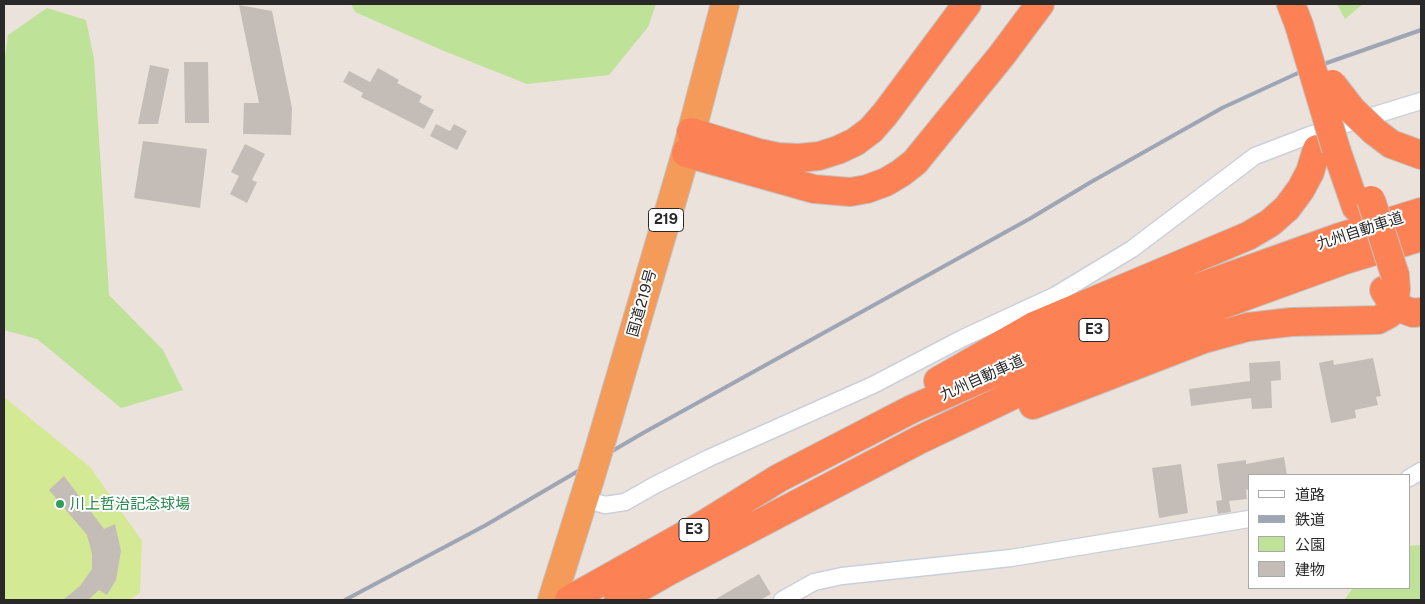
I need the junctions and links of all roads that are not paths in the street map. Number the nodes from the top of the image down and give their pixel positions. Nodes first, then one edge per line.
1 (725, 4) edge
2 (967, 4) edge
3 (1040, 4) edge
4 (1302, 13) edge
5 (1421, 102) edge
6 (689, 143) junction
7 (1345, 143) junction
8 (1421, 154) edge
9 (1421, 212) edge
10 (1421, 237) edge
11 (1394, 306) junction
12 (1421, 312) edge
13 (919, 440) junction
14 (1421, 471) edge
15 (1410, 477) edge
16 (779, 478) junction
17 (587, 489) junction
18 (1248, 519) edge
19 (612, 589) edge
20 (552, 600) edge
21 (569, 600) edge
22 (782, 600) edge

1 - 6 highway, 国道219号 / 219
2 - 6 highway
3 - 6 highway
4 - 7 highway
5 - 17 street
6 - 17 highway, 国道219号 / 219, bridge
7 - 8 highway
7 - 11 highway, bridge
7 - 16 highway
9 - 16 highway, 九州自動車道 / E3
10 - 13 highway, 九州自動車道 / E3
11 - 12 highway
11 - 13 highway
13 - 19 highway, 九州自動車道 / E3
14 - 15 street
16 - 19 highway, 九州自動車道 / E3
17 - 20 highway, 国道219号 / 219
18 - 22 street
19 - 21 highway, 九州自動車道 / E3

